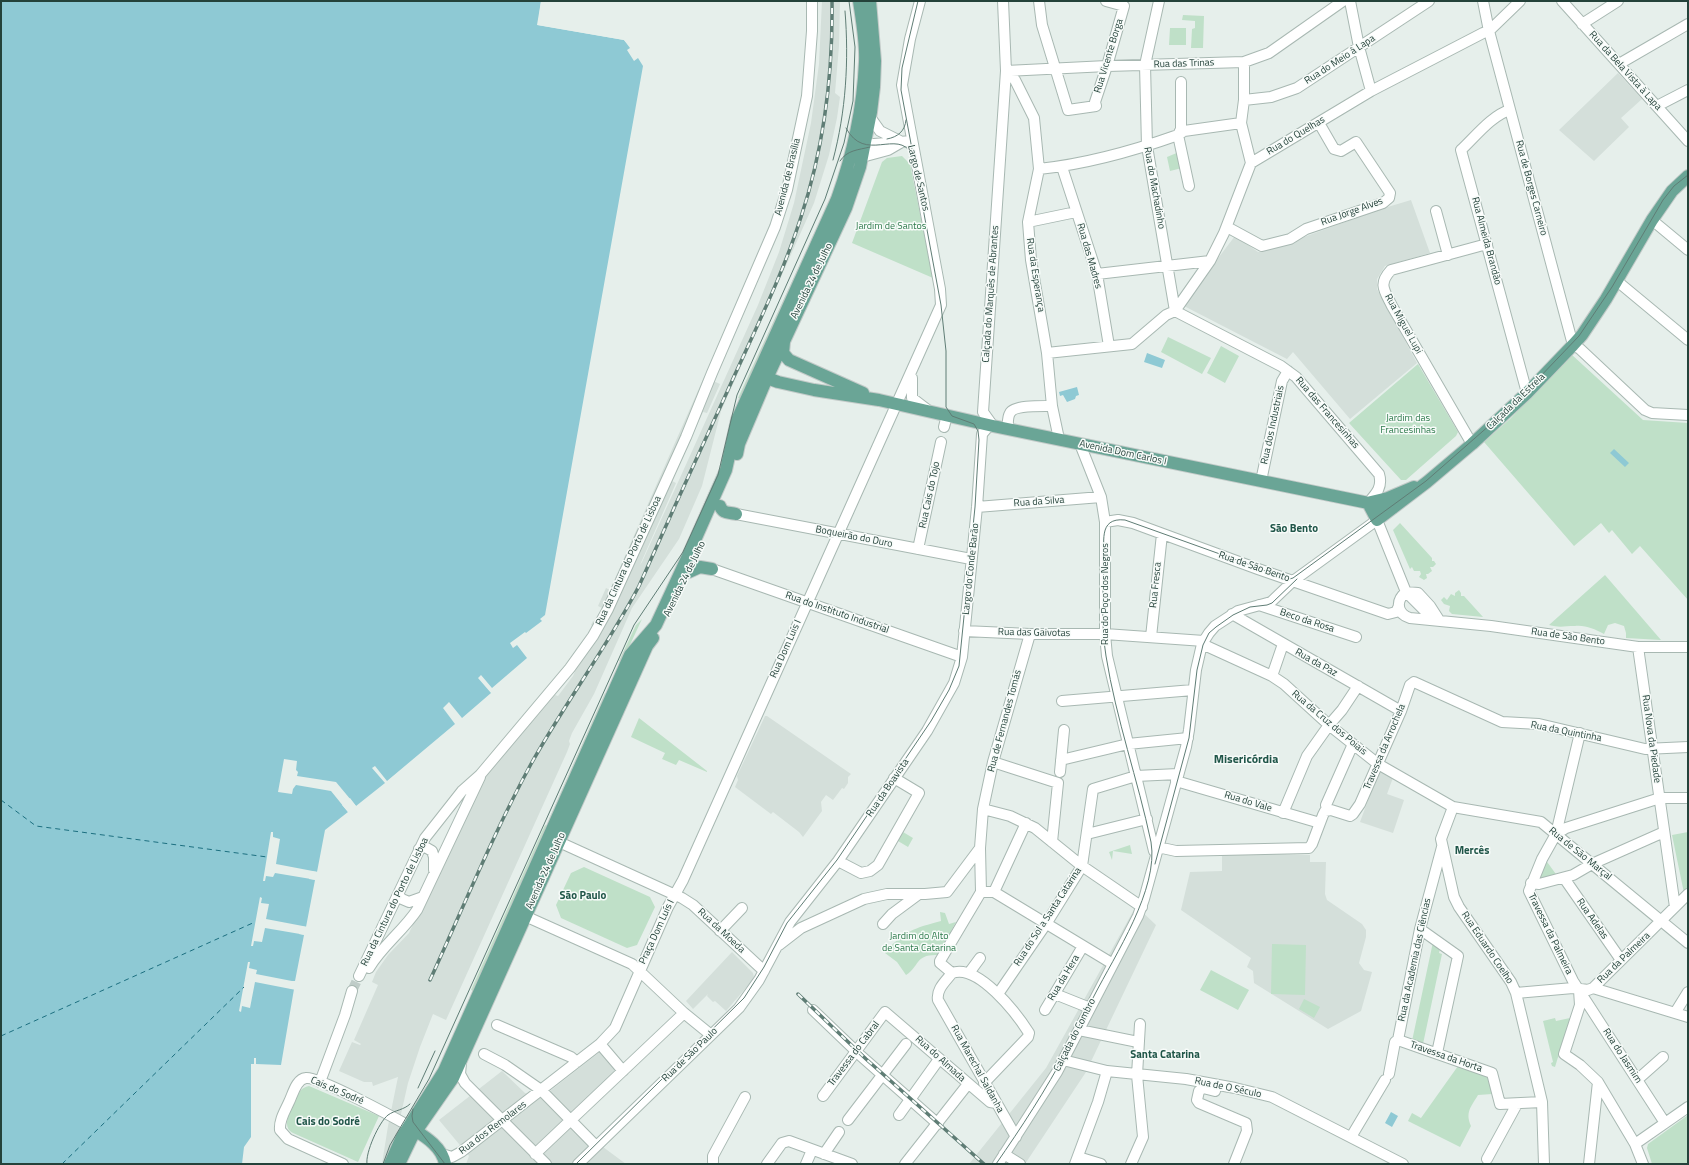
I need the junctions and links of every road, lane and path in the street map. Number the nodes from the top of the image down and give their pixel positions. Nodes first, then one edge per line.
1 (812, 1) edge
2 (859, 1) edge
3 (870, 1) edge
4 (920, 1) edge
5 (1003, 1) edge
6 (1039, 1) edge
7 (1106, 1) edge
8 (1159, 1) edge
9 (1343, 1) edge
10 (1350, 1) edge
11 (1429, 1) edge
12 (1483, 1) edge
13 (1520, 1) edge
14 (1562, 1) edge
15 (1618, 1) edge
16 (1582, 24) junction
17 (1688, 24) edge
18 (1489, 31) junction
19 (1359, 47) junction
20 (1244, 62) junction
21 (1619, 64) junction
22 (1145, 65) junction
23 (1108, 66) junction
24 (1055, 68) junction
25 (1006, 71) junction
26 (1181, 82) dead end
27 (1688, 90) edge
28 (1371, 91) junction
29 (1244, 100) junction
30 (1657, 106) junction
31 (1510, 110) junction
32 (870, 117) junction
33 (1241, 123) junction
34 (1319, 123) junction
35 (1180, 132) junction
36 (1688, 140) edge
37 (907, 141) junction
38 (1147, 146) junction
39 (860, 152) junction
40 (1251, 163) junction
41 (1062, 167) junction
42 (1039, 169) junction
43 (1688, 176) edge
44 (1189, 186) dead end
45 (1436, 211) dead end
46 (1076, 212) junction
47 (1652, 220) junction
48 (1028, 222) junction
49 (1227, 227) junction
50 (1486, 244) junction
51 (1688, 250) edge
52 (1448, 255) junction
53 (1210, 261) junction
54 (1167, 266) junction
55 (1097, 274) junction
56 (1617, 281) junction
57 (940, 307) joint
58 (1175, 311) junction
59 (787, 334) junction
60 (1688, 340) edge
61 (1573, 345) junction
62 (1109, 346) junction
63 (1047, 354) junction
64 (763, 362) junction
65 (715, 365) joint
66 (810, 369) junction
67 (1288, 371) junction
68 (912, 372) junction
69 (767, 378) junction
70 (804, 387) junction
71 (1526, 393) junction
72 (879, 400) junction
73 (897, 404) junction
74 (1052, 406) junction
75 (929, 411) junction
76 (947, 414) junction
77 (1688, 415) edge
78 (993, 426) junction
79 (944, 427) dead end
80 (1008, 429) junction
81 (1059, 439) junction
82 (941, 442) dead end
83 (1080, 444) junction
84 (1472, 444) junction
85 (1261, 481) junction
86 (1427, 482) junction
87 (1101, 498) junction
88 (1368, 503) junction
89 (720, 506) junction
90 (977, 507) junction
91 (1393, 508) junction
92 (736, 514) joint
93 (1377, 520) junction
94 (1105, 522) junction
95 (838, 534) junction
96 (1162, 534) junction
97 (918, 549) junction
98 (972, 559) junction
99 (712, 569) joint
100 (689, 572) junction
101 (1293, 581) junction
102 (1406, 592) junction
103 (807, 603) junction
104 (1259, 605) junction
105 (1400, 610) junction
106 (1232, 614) junction
107 (1439, 620) junction
108 (964, 631) junction
109 (1030, 634) junction
110 (1105, 634) junction
111 (1151, 636) junction
112 (1356, 637) dead end
113 (1203, 642) junction
114 (1283, 644) junction
115 (1638, 647) junction
116 (1688, 647) edge
117 (962, 657) junction
118 (1272, 676) junction
119 (1414, 682) joint
120 (1358, 686) junction
121 (1194, 690) junction
122 (1116, 695) junction
123 (1062, 701) dead end
124 (1401, 712) junction
125 (1329, 725) junction
126 (1064, 730) dead end
127 (1580, 733) junction
128 (1188, 738) junction
129 (1128, 744) junction
130 (1353, 744) junction
131 (1688, 747) edge
132 (1653, 749) junction
133 (1061, 760) junction
134 (993, 762) junction
135 (1378, 764) junction
136 (1060, 772) dead end
137 (480, 775) junction
138 (1136, 776) junction
139 (1177, 777) junction
140 (894, 778) junction
141 (1093, 789) joint
142 (1660, 798) junction
143 (1688, 798) edge
144 (1453, 807) junction
145 (983, 809) junction
146 (1327, 810) junction
147 (1283, 813) junction
148 (1146, 818) junction
149 (1320, 823) junction
150 (1026, 824) junction
151 (1664, 832) junction
152 (1087, 834) junction
153 (1556, 834) junction
154 (553, 839) junction
155 (1052, 842) junction
156 (1442, 846) junction
157 (1156, 847) junction
158 (980, 848) junction
159 (419, 849) junction
160 (838, 861) junction
161 (1592, 864) junction
162 (1082, 866) junction
163 (434, 874) junction
164 (530, 877) junction
165 (1564, 878) junction
166 (1531, 883) junction
167 (981, 892) junction
168 (994, 892) junction
169 (675, 894) junction
170 (919, 894) junction
171 (1688, 894) edge
172 (398, 895) junction
173 (424, 897) junction
174 (1675, 907) junction
175 (742, 908) dead end
176 (1141, 910) junction
177 (526, 916) junction
178 (1662, 921) junction
179 (883, 924) dead end
180 (1046, 924) junction
181 (1420, 929) junction
182 (720, 931) junction
183 (784, 932) joint
184 (1688, 943) edge
185 (1083, 946) junction
186 (776, 947) junction
187 (980, 958) dead end
188 (1621, 960) junction
189 (1113, 964) junction
190 (639, 971) junction
191 (764, 971) junction
192 (952, 973) junction
193 (969, 973) junction
194 (1593, 988) junction
195 (1579, 990) junction
196 (355, 992) tunnel mouth
197 (1688, 992) edge
198 (1516, 993) junction
199 (998, 994) junction
200 (1055, 994) junction
201 (1090, 1008) junction
202 (813, 1010) dead end
203 (1045, 1010) dead end
204 (886, 1012) joint
205 (1675, 1013) junction
206 (684, 1014) junction
207 (1688, 1017) edge
208 (1140, 1024) dead end
209 (497, 1025) dead end
210 (1079, 1030) junction
211 (711, 1036) junction
212 (1398, 1040) junction
213 (1138, 1042) junction
214 (600, 1044) junction
215 (906, 1044) dead end
216 (856, 1051) junction
217 (1436, 1053) junction
218 (484, 1054) dead end
219 (1663, 1057) dead end
220 (462, 1060) junction
221 (1063, 1060) junction
222 (578, 1062) junction
223 (937, 1062) dead end
224 (623, 1071) junction
225 (1107, 1071) junction
226 (1137, 1075) junction
227 (883, 1076) junction
228 (1637, 1080) junction
229 (320, 1082) junction
230 (1598, 1082) junction
231 (984, 1083) junction
232 (968, 1084) junction
233 (541, 1090) junction
234 (1248, 1090) junction
235 (823, 1096) dead end
236 (745, 1097) dead end
237 (910, 1100) junction
238 (1542, 1102) junction
239 (996, 1103) junction
240 (1517, 1104) junction
241 (1688, 1107) edge
242 (433, 1108) junction
243 (899, 1115) dead end
244 (848, 1120) dead end
245 (502, 1121) junction
246 (570, 1122) junction
247 (1665, 1123) junction
248 (938, 1124) junction
249 (409, 1126) junction
250 (839, 1132) dead end
251 (1016, 1136) junction
252 (1351, 1137) junction
253 (430, 1140) junction
254 (1635, 1144) junction
255 (596, 1146) junction
256 (812, 1150) junction
257 (535, 1154) junction
258 (824, 1154) junction
259 (1004, 1154) junction
260 (444, 1159) edge
261 (1487, 1159) dead end
262 (1076, 1160) edge
263 (714, 1163) edge
264 (1235, 1163) edge
265 (343, 1164) edge
266 (390, 1164) edge
267 (399, 1164) edge
268 (546, 1164) edge
269 (578, 1164) edge
270 (767, 1164) edge
271 (806, 1164) edge
272 (852, 1164) edge
273 (906, 1164) edge
274 (998, 1164) edge
275 (1020, 1164) edge
276 (1101, 1164) edge
277 (1131, 1164) edge
278 (1403, 1164) edge
279 (1544, 1164) edge
280 (1589, 1164) edge
281 (1643, 1164) edge

1 - 65 street, Avenida de Brasília
2 - 39 main road, Avenida 24 de Julho
3 - 32 main road, Avenida 24 de Julho
4 - 37 street, Largo de Santos
5 - 25 street, Calçada do Marquês de Abrantes
6 - 24 street
7 - 23 street, Rua Vicente Borga
8 - 22 street, Rua do Machadinho
9 - 20 street, Rua das Trinas
10 - 19 street
11 - 19 street, Rua do Meio à Lapa
12 - 18 street, Rua de Borges Carneiro
13 - 18 street
14 - 16 street, Rua da Bela Vista à Lapa
15 - 16 street
16 - 21 street, Rua da Bela Vista à Lapa
17 - 21 street
18 - 28 street, Rua do Quelhas
18 - 31 street, Rua de Borges Carneiro
19 - 28 street
19 - 29 street, Rua do Meio à Lapa
20 - 22 street, Rua das Trinas
20 - 29 street
21 - 30 street, Rua da Bela Vista à Lapa
22 - 23 street, Rua das Trinas
22 - 38 street, Rua do Machadinho
23 - 24 street, Rua das Trinas
23 - 24 street, Rua Vicente Borga
24 - 25 street, Rua das Trinas
25 - 42 street, Rua da Esperança
25 - 78 street, Calçada do Marquês de Abrantes
26 - 35 street
27 - 30 street
28 - 34 street, Rua do Quelhas
29 - 33 street
30 - 36 street, Rua da Bela Vista à Lapa
31 - 50 street, Rua Almeida Brandão
31 - 61 street, Rua de Borges Carneiro
32 - 37 street
32 - 39 main road, Avenida 24 de Julho
33 - 35 street
33 - 40 street
34 - 40 street, Rua do Quelhas
34 - 49 street, Rua Jorge Alves
35 - 38 street
35 - 44 street
37 - 39 street
37 - 57 street, Largo de Santos
38 - 41 street
38 - 54 street, Rua do Machadinho
39 - 59 main road, Avenida 24 de Julho
39 - 64 main road, Avenida 24 de Julho
40 - 49 street
41 - 42 street
41 - 46 street, Rua das Madres
42 - 48 street, Rua da Esperança
43 - 47 main road, Calçada da Estrela
45 - 52 street
46 - 48 street
46 - 55 street, Rua das Madres
47 - 51 street
47 - 56 main road, Calçada da Estrela
48 - 63 street, Rua da Esperança
49 - 53 street
50 - 52 street, Rua Miguel Lupi
50 - 71 street, Rua Almeida Brandão
52 - 84 street, Rua Miguel Lupi
53 - 54 street
53 - 58 street
54 - 55 street
54 - 58 street, Rua do Machadinho
55 - 62 street, Rua das Madres
56 - 60 street
56 - 61 main road, Calçada da Estrela
57 - 68 street, Rua Dom Luís I
58 - 62 street
58 - 67 street, Rua das Francesinhas
59 - 66 main road, Avenida Dom Carlos I
59 - 69 main road, Avenida 24 de Julho
61 - 71 main road, Calçada da Estrela
61 - 77 street
62 - 63 street
63 - 74 street, Rua da Esperança
64 - 69 main road
64 - 154 main road, Avenida 24 de Julho
65 - 137 street, Rua da Cintura do Porto de Lisboa
66 - 70 main road
66 - 72 main road, Avenida Dom Carlos I
67 - 85 street, Rua dos Industriais
67 - 88 street, Rua das Francesinhas
68 - 73 street, Rua Dom Luís I
68 - 75 street
69 - 70 main road, Avenida Dom Carlos I
69 - 89 main road, Avenida 24 de Julho
70 - 72 main road, Avenida Dom Carlos I
71 - 84 main road, Calçada da Estrela
72 - 73 main road, Avenida Dom Carlos I
73 - 75 main road, Avenida Dom Carlos I
73 - 95 street, Rua Dom Luís I
74 - 80 street
74 - 81 street, Rua da Esperança
75 - 76 main road, Avenida Dom Carlos I
76 - 78 main road, Avenida Dom Carlos I
76 - 79 street
78 - 80 main road, Avenida Dom Carlos I
78 - 90 street
80 - 81 main road, Avenida Dom Carlos I
81 - 83 main road, Avenida Dom Carlos I
82 - 97 street, Rua Cais do Tojo
83 - 85 main road, Avenida Dom Carlos I
83 - 87 street, Rua do Poço dos Negros
84 - 86 main road, Calçada da Estrela
85 - 88 main road, Avenida Dom Carlos I
86 - 88 main road, Avenida Dom Carlos I
86 - 91 main road, Calçada da Estrela
87 - 90 street, Rua da Silva
87 - 94 street, Rua do Poço dos Negros
88 - 91 main road, Avenida Dom Carlos I
88 - 93 main road
89 - 92 main road
89 - 100 main road, Avenida 24 de Julho
90 - 98 street, Largo do Conde Barão
91 - 93 main road, Calçada da Estrela
92 - 95 street, Boqueirão do Duro
93 - 101 street, Calçada da Estrela
93 - 102 street
94 - 96 street, Rua de São Bento
94 - 110 street, Rua do Poço dos Negros
95 - 97 street, Boqueirão do Duro
95 - 103 street, Rua Dom Luís I
96 - 101 street, Rua de São Bento
96 - 111 street, Rua Fresca
97 - 98 street, Boqueirão do Duro
98 - 108 street, Largo do Conde Barão
99 - 100 main road
99 - 103 street, Rua do Instituto Industrial
100 - 154 main road, Avenida 24 de Julho
101 - 104 street, Calçada da Estrela
101 - 105 street, Rua de São Bento
102 - 105 street
102 - 107 street
103 - 117 street, Rua do Instituto Industrial
103 - 169 street, Rua Dom Luís I
104 - 106 street, Calçada da Estrela
104 - 112 street, Beco da Rosa
105 - 107 street, Rua de São Bento
106 - 113 street, Calçada da Estrela
106 - 114 street, Rua da Paz
107 - 115 street, Rua de São Bento
108 - 109 street, Rua das Gaivotas
108 - 117 street, Rua da Boavista
109 - 110 street, Rua das Gaivotas
109 - 134 street, Rua de Fernandes Tomás
110 - 111 street, Rua das Gaivotas
110 - 122 street, Rua do Poço dos Negros
111 - 113 street, Rua das Gaivotas
113 - 118 street, Rua da Cruz dos Poiais
113 - 121 street, Calçada do Combro
114 - 118 street
114 - 120 street, Rua da Paz
115 - 116 street, Rua de São Bento
115 - 132 street, Rua Nova da Piedade
117 - 140 street, Rua da Boavista
118 - 125 street, Rua da Cruz dos Poiais
119 - 124 street, Travessa da Arrochela
119 - 127 street, Rua da Quintinha
120 - 124 street, Rua da Paz
120 - 125 street
121 - 122 street
121 - 128 street, Calçada do Combro
122 - 123 street
122 - 129 street, Rua do Poço dos Negros
124 - 135 street, Travessa da Arrochela
125 - 130 street, Rua da Cruz dos Poiais
125 - 147 street
126 - 133 street
127 - 132 street, Rua da Quintinha
127 - 153 street, Travessa da Palmeira
128 - 129 street
128 - 139 street, Calçada do Combro
129 - 133 street
129 - 138 street, Rua do Poço dos Negros
130 - 135 street, Rua da Cruz dos Poiais
130 - 146 street
131 - 132 street, Rua da Quintinha
132 - 142 street, Rua Nova da Piedade
133 - 136 street
134 - 145 street, Rua de Fernandes Tomás
134 - 155 street
135 - 144 street, Rua da Cruz dos Poiais
135 - 146 street, Travessa da Arrochela
137 - 159 street, Rua da Cintura do Porto de Lisboa
137 - 163 street, Rua da Cintura do Porto de Lisboa
138 - 139 street, Rua do Vale
138 - 141 street, Rua do Vale
138 - 148 street, Rua do Poço dos Negros
139 - 147 street, Rua do Vale
139 - 157 street, Calçada do Combro
140 - 160 street, Rua da Boavista
140 - 160 street
141 - 152 street, Rua do Sol a Santa Catarina
142 - 143 street
142 - 151 street, Rua Nova da Piedade
142 - 153 street
144 - 153 street, Rua de São Marçal
144 - 156 street, Rua Eduardo Coelho
145 - 150 street
145 - 158 street, Rua de Fernandes Tomás
146 - 149 street
147 - 149 street, Rua do Vale
148 - 152 street
148 - 157 street, Rua do Poço dos Negros
149 - 157 street
150 - 155 street
150 - 168 street
151 - 161 street
151 - 174 street, Rua Nova da Piedade
152 - 162 street, Rua do Sol a Santa Catarina
153 - 161 street, Rua de São Marçal
153 - 166 street, Travessa da Palmeira
154 - 164 main road, Avenida 24 de Julho
154 - 169 street, Praça Dom Luís I
154 - 177 main road, Avenida 24 de Julho
155 - 162 street
156 - 181 street, Rua da Academia das Ciências
156 - 198 street, Rua Eduardo Coelho
157 - 176 street, Calçada do Combro
158 - 167 street, Rua de Fernandes Tomás
158 - 170 street
159 - 163 street
159 - 172 street, Rua da Cintura do Porto de Lisboa
160 - 183 street, Rua da Boavista
161 - 165 street
161 - 178 street, Rua de São Marçal
162 - 176 street
162 - 180 street, Rua do Sol a Santa Catarina
163 - 173 street, Rua da Cintura do Porto de Lisboa
164 - 177 main road
164 - 249 main road, Avenida 24 de Julho
165 - 166 street
165 - 188 street, Rua Adelas
166 - 195 street, Travessa da Palmeira
167 - 168 street
167 - 192 street
168 - 180 street
169 - 182 street, Rua da Moeda
169 - 190 street, Praça Dom Luís I
170 - 179 street
170 - 186 street
171 - 174 street, Rua da Palmeira
172 - 173 street
172 - 173 street, Rua da Cintura do Porto de Lisboa
174 - 178 street, Rua da Palmeira
175 - 182 street
176 - 189 street, Calçada do Combro
177 - 190 street, Praça Dom Luís I
177 - 220 main road, Avenida 24 de Julho
178 - 184 street, Rua de São Marçal
178 - 188 street, Rua da Palmeira
180 - 185 street
180 - 199 street, Rua do Sol a Santa Catarina
181 - 212 street, Rua da Academia das Ciências
181 - 217 street
182 - 191 street, Rua da Moeda
183 - 186 street, Rua de São Paulo
185 - 189 street
185 - 200 street, Rua da Hera
186 - 191 street, Rua de São Paulo
187 - 193 street
188 - 194 street, Rua da Palmeira
189 - 201 street, Calçada do Combro
190 - 206 street
190 - 214 street, Rua dos Remolares
191 - 211 street, Rua de São Paulo
192 - 193 street
192 - 231 street, Rua Marechal Saldanha
193 - 199 street
194 - 195 street, Rua da Palmeira
194 - 205 street
195 - 198 street, Rua da Palmeira
195 - 228 street, Rua do Jasmim
195 - 230 street
196 - 229 street
197 - 205 street
198 - 238 street, Rua Eduardo Coelho
199 - 231 street
200 - 201 street
200 - 203 street, Rua da Hera
201 - 210 street, Calçada do Combro
202 - 216 street
204 - 216 street, Travessa do Cabral
204 - 232 street, Rua do Almada
205 - 207 street
206 - 211 street
206 - 224 street
208 - 213 street
209 - 222 street
210 - 213 street
210 - 221 street, Calçada do Combro
211 - 255 street, Rua de São Paulo
212 - 217 street, Travessa da Horta
212 - 252 street, Rua da Academia das Ciências
213 - 226 street
214 - 222 street, Rua dos Remolares
214 - 224 street
215 - 227 street
216 - 227 street
216 - 235 street, Travessa do Cabral
217 - 240 street, Travessa da Horta
218 - 233 street
219 - 228 street
220 - 242 main road, Avenida 24 de Julho
220 - 245 street
221 - 225 street, Rua de O Século
221 - 251 street, Calçada do Combro
222 - 233 street, Rua dos Remolares
223 - 237 street
224 - 246 street
225 - 226 street, Rua de O Século
225 - 262 street
226 - 234 street, Rua de O Século
226 - 277 street
227 - 237 street
227 - 244 street
228 - 247 street, Rua do Jasmim
229 - 249 street, Cais do Sodré
229 - 265 street, Cais do Sodré
230 - 254 street
230 - 280 street
231 - 239 street, Rua Marechal Saldanha
232 - 239 street, Rua do Almada
232 - 248 street
233 - 245 street, Rua dos Remolares
233 - 246 street
234 - 252 street, Rua de O Século
234 - 264 street
236 - 263 street
237 - 243 street
237 - 248 street
238 - 240 street, Travessa da Horta
238 - 279 street, Rua Eduardo Coelho
239 - 251 street, Rua Marechal Saldanha
240 - 261 street
241 - 247 street
242 - 249 main road, Avenida 24 de Julho
242 - 253 main road
245 - 257 street
245 - 260 street, Rua dos Remolares
246 - 255 street
246 - 257 street
247 - 254 street
248 - 273 street
249 - 253 main road
249 - 266 main road
249 - 267 main road
250 - 258 street
251 - 259 street, Calçada do Combro
252 - 278 street, Rua de O Século
253 - 260 main road
254 - 281 street
255 - 269 street, Rua de São Paulo
256 - 258 street
256 - 270 street
256 - 271 street
257 - 268 street
258 - 272 street
259 - 274 street, Calçada do Combro
259 - 275 street
262 - 276 street

